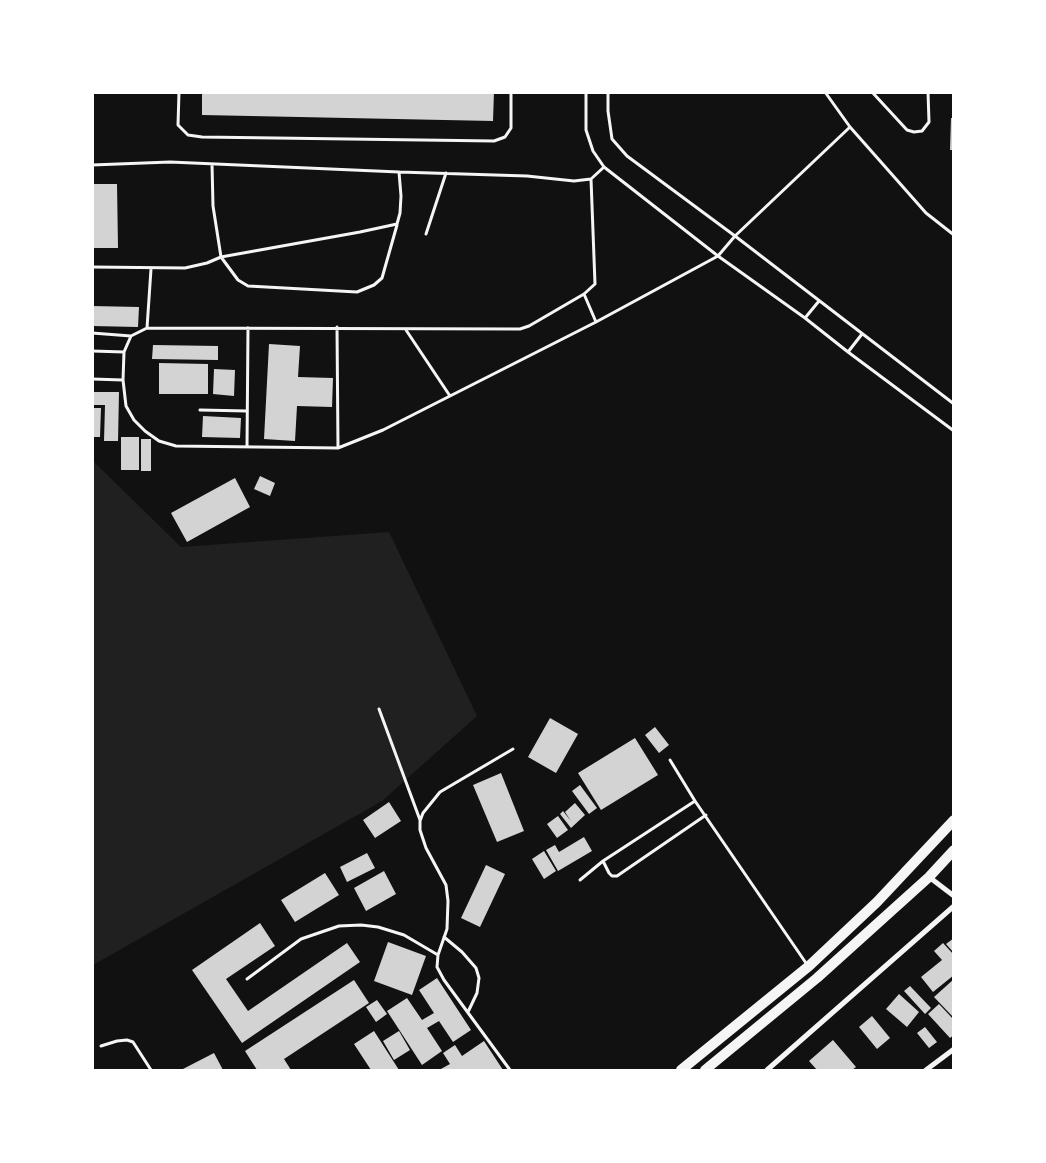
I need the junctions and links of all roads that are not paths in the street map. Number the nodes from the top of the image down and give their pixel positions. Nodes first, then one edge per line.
1 (179, 92) edge
2 (511, 92) edge
3 (586, 92) edge
4 (608, 92) edge
5 (825, 92) edge
6 (872, 92) edge
7 (928, 92) edge
8 (850, 127) junction
9 (212, 164) junction
10 (92, 165) edge
11 (604, 167) junction
12 (399, 172) junction
13 (446, 173) junction
14 (591, 179) junction
15 (397, 224) junction
16 (426, 234) dead end
17 (954, 235) edge
18 (735, 236) junction
19 (718, 256) junction
20 (222, 257) junction
21 (92, 267) edge
22 (151, 269) junction
23 (584, 294) junction
24 (819, 301) junction
25 (805, 318) junction
26 (596, 322) junction
27 (338, 327) junction
28 (147, 328) junction
29 (248, 328) junction
30 (405, 329) junction
31 (92, 334) edge
32 (862, 334) junction
33 (132, 336) junction
34 (92, 351) edge
35 (124, 352) junction
36 (848, 352) junction
37 (92, 379) edge
38 (122, 380) junction
39 (450, 396) junction
40 (954, 404) edge
41 (200, 410) dead end
42 (247, 411) junction
43 (954, 431) edge
44 (247, 447) junction
45 (338, 448) junction
46 (379, 709) dead end
47 (513, 749) dead end
48 (670, 760) dead end
49 (696, 801) junction
50 (706, 815) junction
51 (954, 820) edge
52 (420, 821) junction
53 (954, 850) edge
54 (603, 861) junction
55 (929, 877) junction
56 (580, 880) dead end
57 (954, 896) edge
58 (954, 906) edge
59 (444, 938) junction
60 (438, 954) junction
61 (809, 966) junction
62 (247, 979) dead end
63 (468, 1012) junction
64 (101, 1046) dead end
65 (954, 1048) edge
66 (151, 1070) edge
67 (510, 1070) edge
68 (681, 1070) edge
69 (705, 1070) edge
70 (767, 1070) edge
71 (926, 1070) edge

1 - 2 lane
3 - 11 lane
4 - 18 lane
5 - 8 lane
6 - 7 lane
8 - 17 lane
8 - 18 lane
9 - 10 lane
9 - 12 lane
9 - 20 lane
11 - 14 lane
11 - 19 lane
12 - 13 lane
12 - 15 lane
13 - 14 lane
13 - 16 lane
14 - 23 lane
15 - 20 lane
15 - 20 lane
18 - 19 lane
18 - 24 lane
19 - 25 lane
19 - 26 lane
20 - 22 lane
21 - 22 lane
22 - 28 lane
23 - 26 lane
23 - 30 lane
24 - 25 lane
24 - 32 lane
25 - 36 lane
26 - 39 lane
27 - 29 lane
27 - 30 lane
27 - 45 lane
28 - 29 lane
28 - 33 lane
29 - 42 lane
30 - 39 lane
31 - 33 lane
32 - 36 lane
32 - 40 lane
33 - 35 lane
34 - 35 lane
35 - 38 lane
36 - 43 lane
37 - 38 lane
38 - 44 lane
39 - 45 lane
41 - 42 lane
42 - 44 lane
44 - 45 lane
46 - 52 lane
47 - 52 lane
48 - 49 lane
49 - 50 lane
49 - 54 lane
50 - 54 lane
50 - 61 lane
51 - 61 highway
52 - 59 lane
53 - 55 highway
54 - 56 lane
55 - 57 street
55 - 69 highway
58 - 70 street
59 - 60 lane
59 - 63 lane
60 - 62 lane
60 - 63 lane
61 - 68 highway
63 - 67 lane
64 - 66 lane
65 - 71 street

